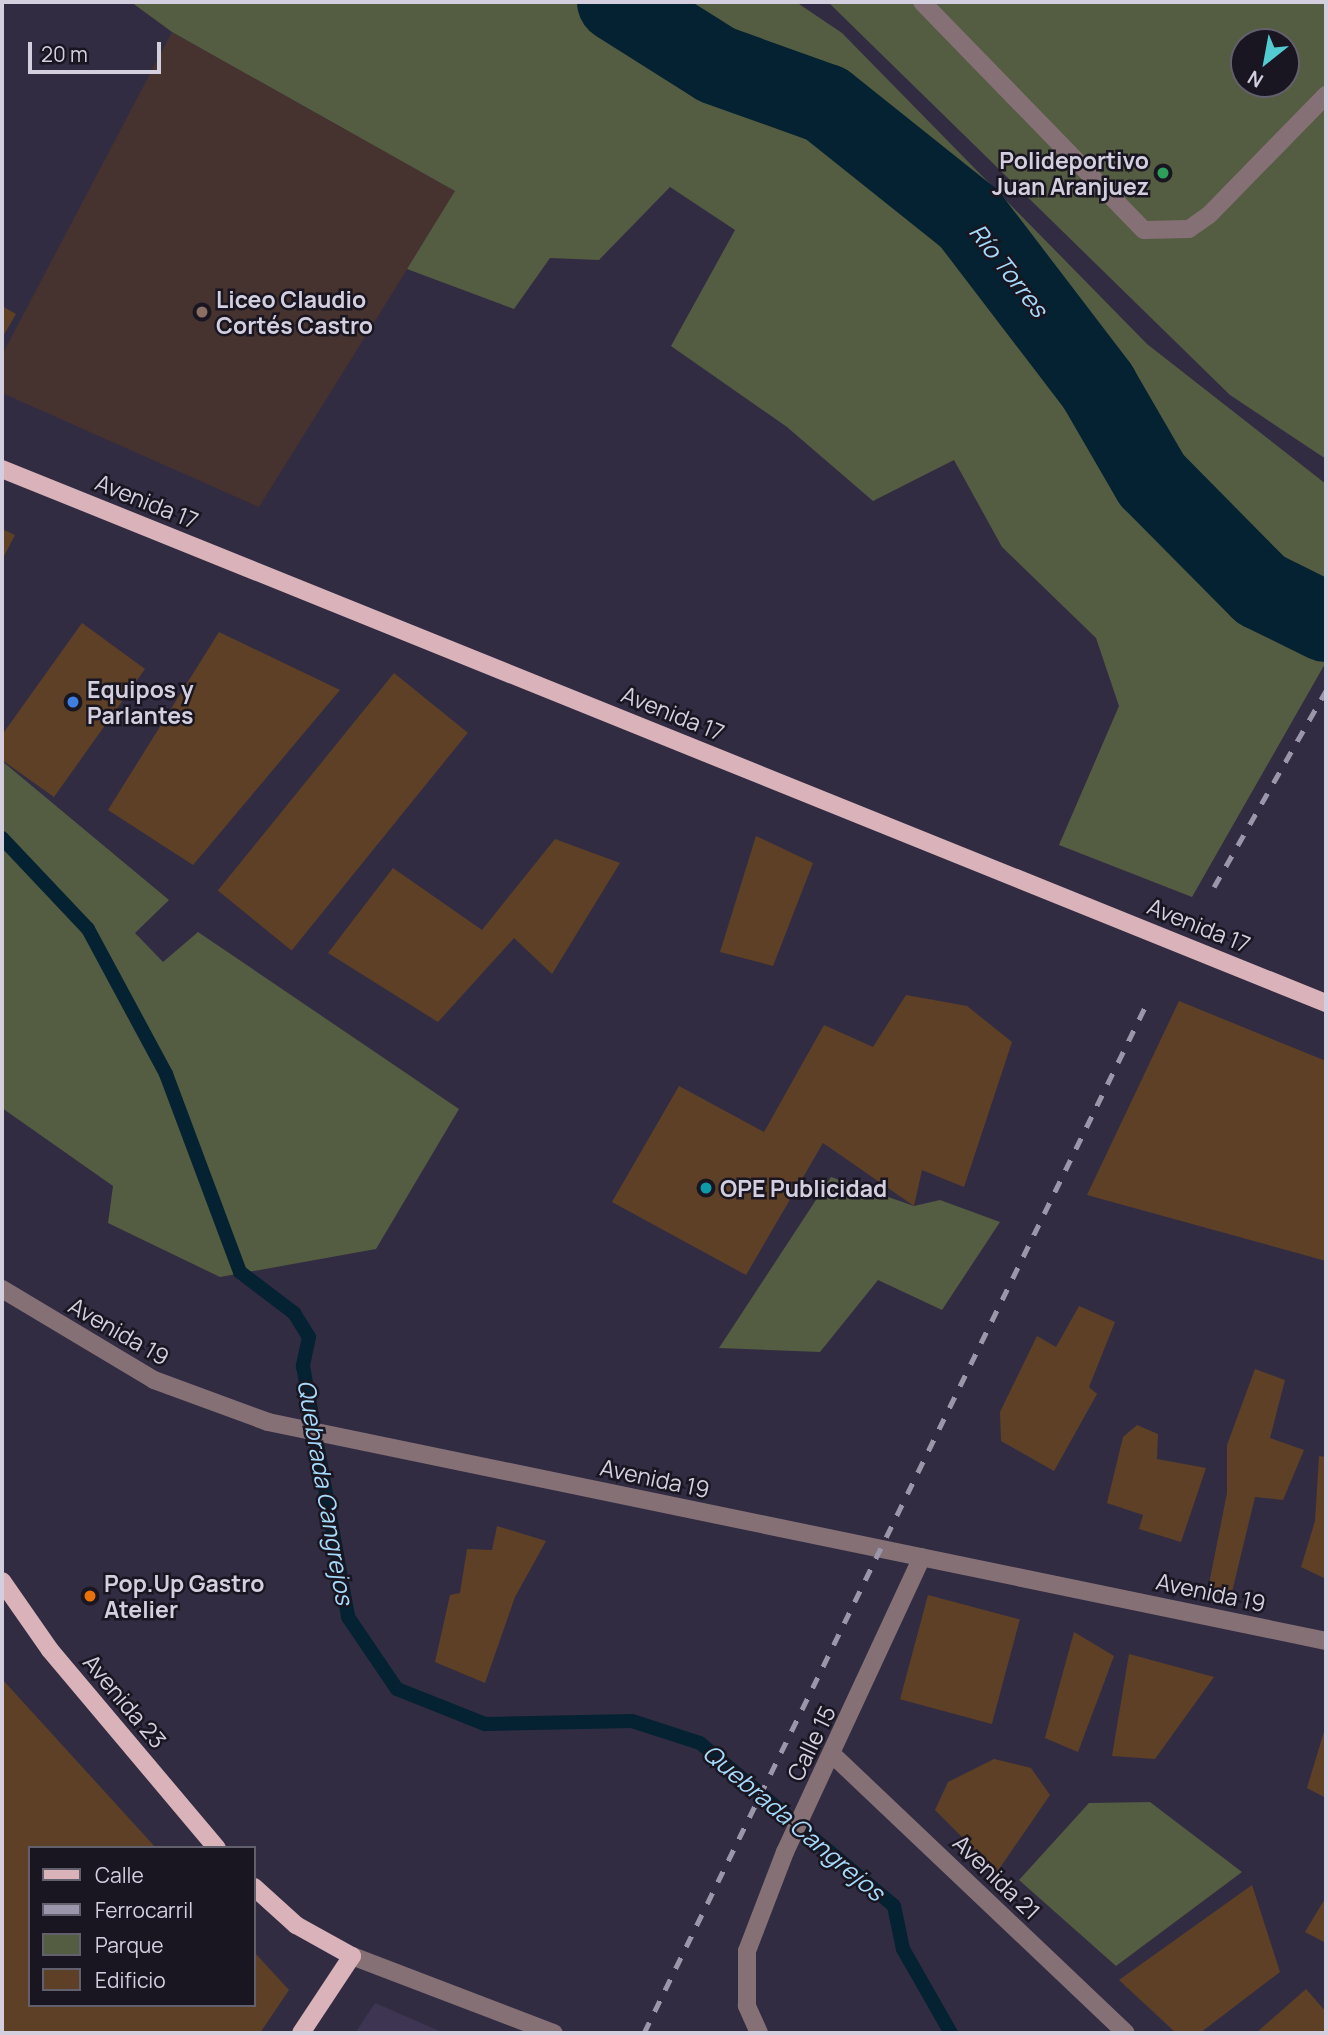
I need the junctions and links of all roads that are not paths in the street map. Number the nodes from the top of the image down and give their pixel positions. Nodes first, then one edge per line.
1 (922, 2) edge
2 (1326, 95) edge
3 (2, 469) edge
4 (1326, 1003) edge
5 (2, 1289) edge
6 (922, 1557) junction
7 (2, 1581) edge
8 (1326, 1641) edge
9 (832, 1759) junction
10 (215, 1846) edge
11 (256, 1889) edge
12 (352, 1956) junction
13 (300, 2033) edge
14 (554, 2033) edge
15 (759, 2033) edge
16 (1126, 2033) edge

1 - 2 street
3 - 4 main road, Avenida 17
5 - 6 street, Avenida 19
6 - 8 street, Avenida 19
6 - 9 street, Calle 15
7 - 10 main road, Avenida 23
9 - 15 street, Calle 15
9 - 16 street, Avenida 21
11 - 12 main road
12 - 13 main road
12 - 14 street

